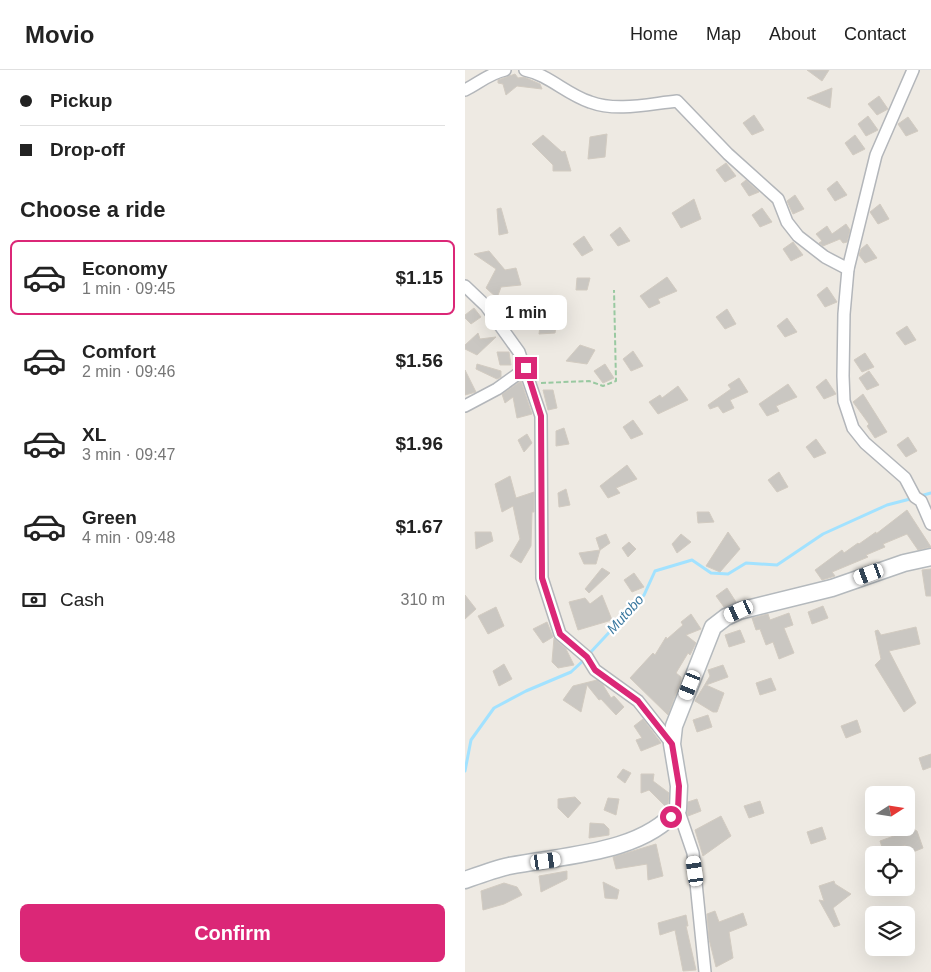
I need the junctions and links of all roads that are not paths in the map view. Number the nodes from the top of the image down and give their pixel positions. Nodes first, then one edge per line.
1 (505, 70) edge
2 (525, 70) edge
3 (913, 70) edge
4 (465, 90) edge
5 (848, 268) junction
6 (465, 286) edge
7 (526, 368) junction
8 (465, 406) edge
9 (931, 524) edge
10 (931, 557) edge
11 (672, 744) junction
12 (678, 809) junction
13 (465, 880) edge
14 (705, 972) edge

1 - 4 street
2 - 5 street
3 - 5 street
5 - 9 street
6 - 7 street
7 - 8 street
7 - 11 street
10 - 11 main road
11 - 12 main road
12 - 13 main road
12 - 14 street

